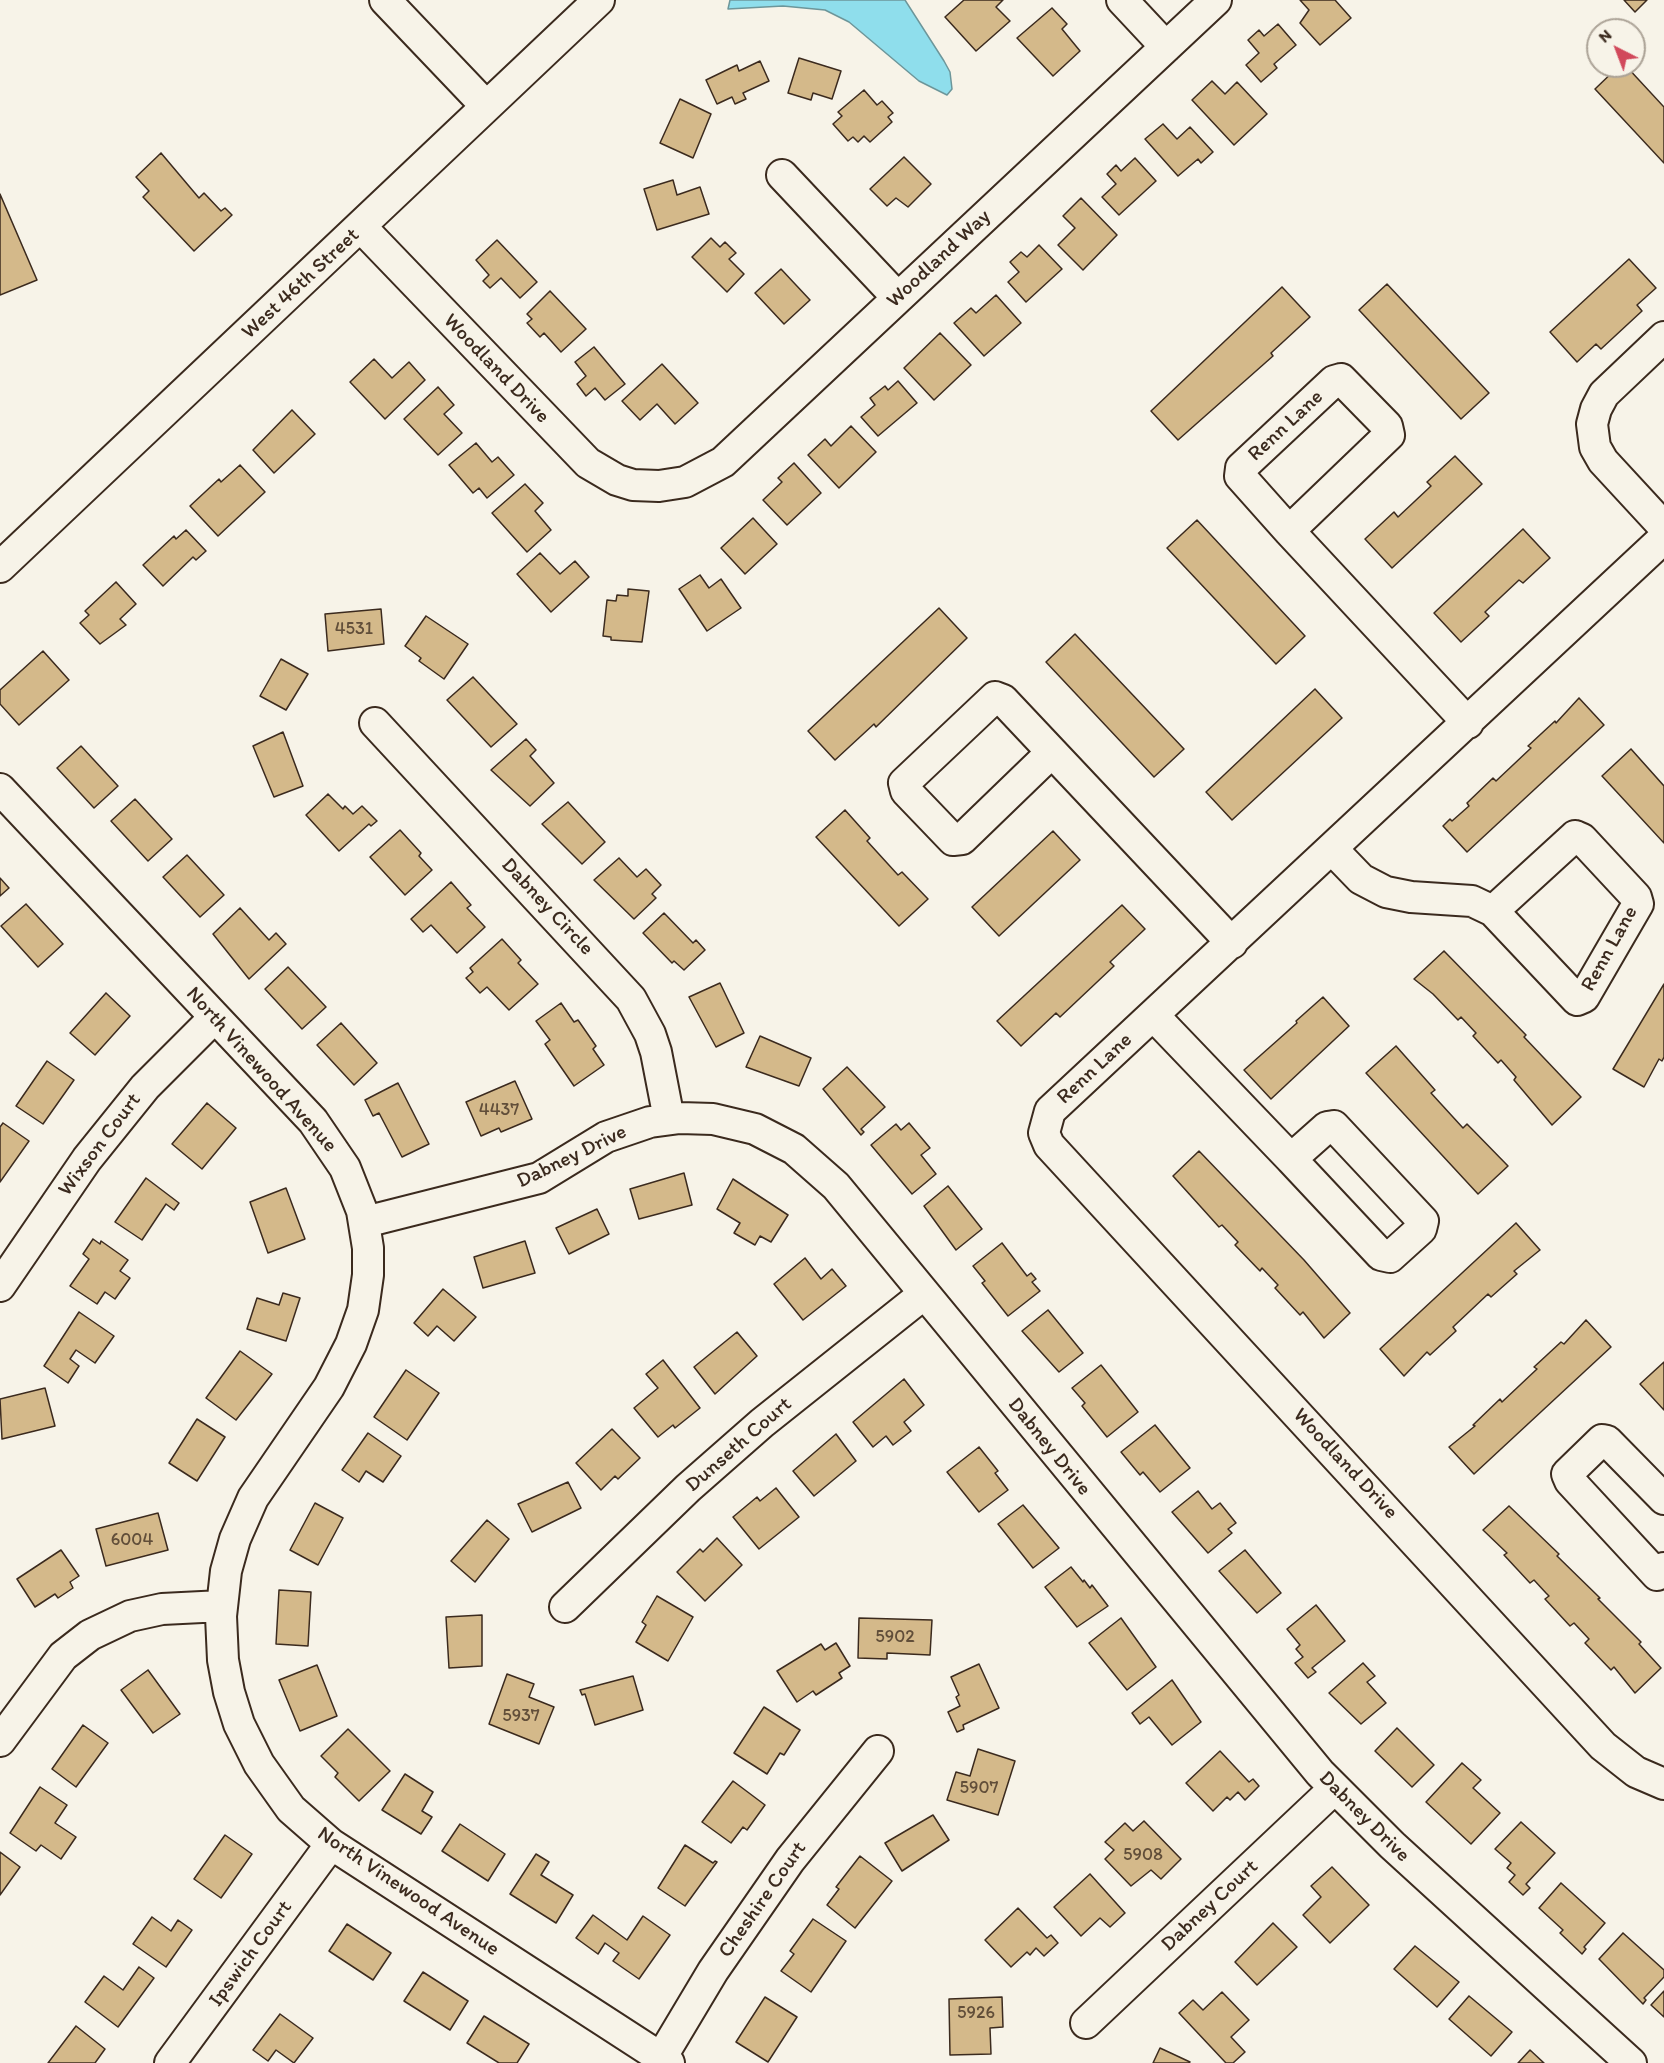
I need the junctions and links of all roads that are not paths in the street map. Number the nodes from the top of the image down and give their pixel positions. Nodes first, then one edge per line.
1 (386, 0) edge
2 (599, 0) edge
3 (1122, 0) edge
4 (1216, 0) edge
5 (1166, 47) junction
6 (486, 106) junction
7 (782, 175) dead end
8 (362, 228) junction
9 (898, 298) junction
10 (1664, 337) edge
11 (646, 486) joint
12 (1664, 527) edge
13 (1289, 531) junction
14 (1664, 538) edge
15 (0, 567) edge
16 (375, 723) dead end
17 (1468, 723) junction
18 (1052, 752) junction
19 (0, 789) edge
20 (1332, 849) junction
21 (1493, 911) junction
22 (1232, 943) junction
23 (1153, 1015) junction
24 (215, 1017) junction
25 (669, 1119) junction
26 (1044, 1128) joint
27 (1291, 1159) junction
28 (365, 1222) junction
29 (0, 1286) edge
30 (924, 1294) junction
31 (1664, 1499) edge
32 (1662, 1575) edge
33 (222, 1606) junction
34 (565, 1607) dead end
35 (0, 1741) edge
36 (878, 1751) dead end
37 (1664, 1784) edge
38 (1335, 1788) junction
39 (331, 1844) junction
40 (1086, 2024) dead end
41 (665, 2060) edge
42 (170, 2063) edge
43 (1631, 2063) edge

1 - 6 street
2 - 6 street, West 46th Street
3 - 5 street
4 - 5 street, Woodland Way
5 - 9 street, Woodland Way
6 - 8 street, West 46th Street
7 - 9 street
8 - 11 street, Woodland Drive
8 - 15 street, West 46th Street
9 - 11 street, Woodland Way
10 - 12 street
13 - 13 street, Renn Lane
13 - 17 street, Renn Lane
14 - 17 street, Renn Lane
16 - 25 street, Dabney Circle
17 - 20 street, Renn Lane
18 - 18 street
18 - 22 street
19 - 24 street, North Vinewood Avenue
20 - 21 street, Renn Lane
20 - 22 street, Renn Lane
21 - 21 street, Renn Lane
22 - 23 street, Renn Lane
23 - 26 street, Renn Lane
23 - 27 street
24 - 28 street, North Vinewood Avenue
24 - 29 street, Wixson Court
25 - 28 street, Dabney Drive
25 - 30 street, Dabney Drive
26 - 37 street, Woodland Drive
27 - 27 street
28 - 33 street, North Vinewood Avenue
30 - 34 street, Dunseth Court
30 - 38 street, Dabney Drive
31 - 32 street
33 - 35 street
33 - 39 street, North Vinewood Avenue
36 - 41 street, Cheshire Court
38 - 40 street, Dabney Court
38 - 43 street, Dabney Drive
39 - 41 street, North Vinewood Avenue
39 - 42 street, Ipswich Court

